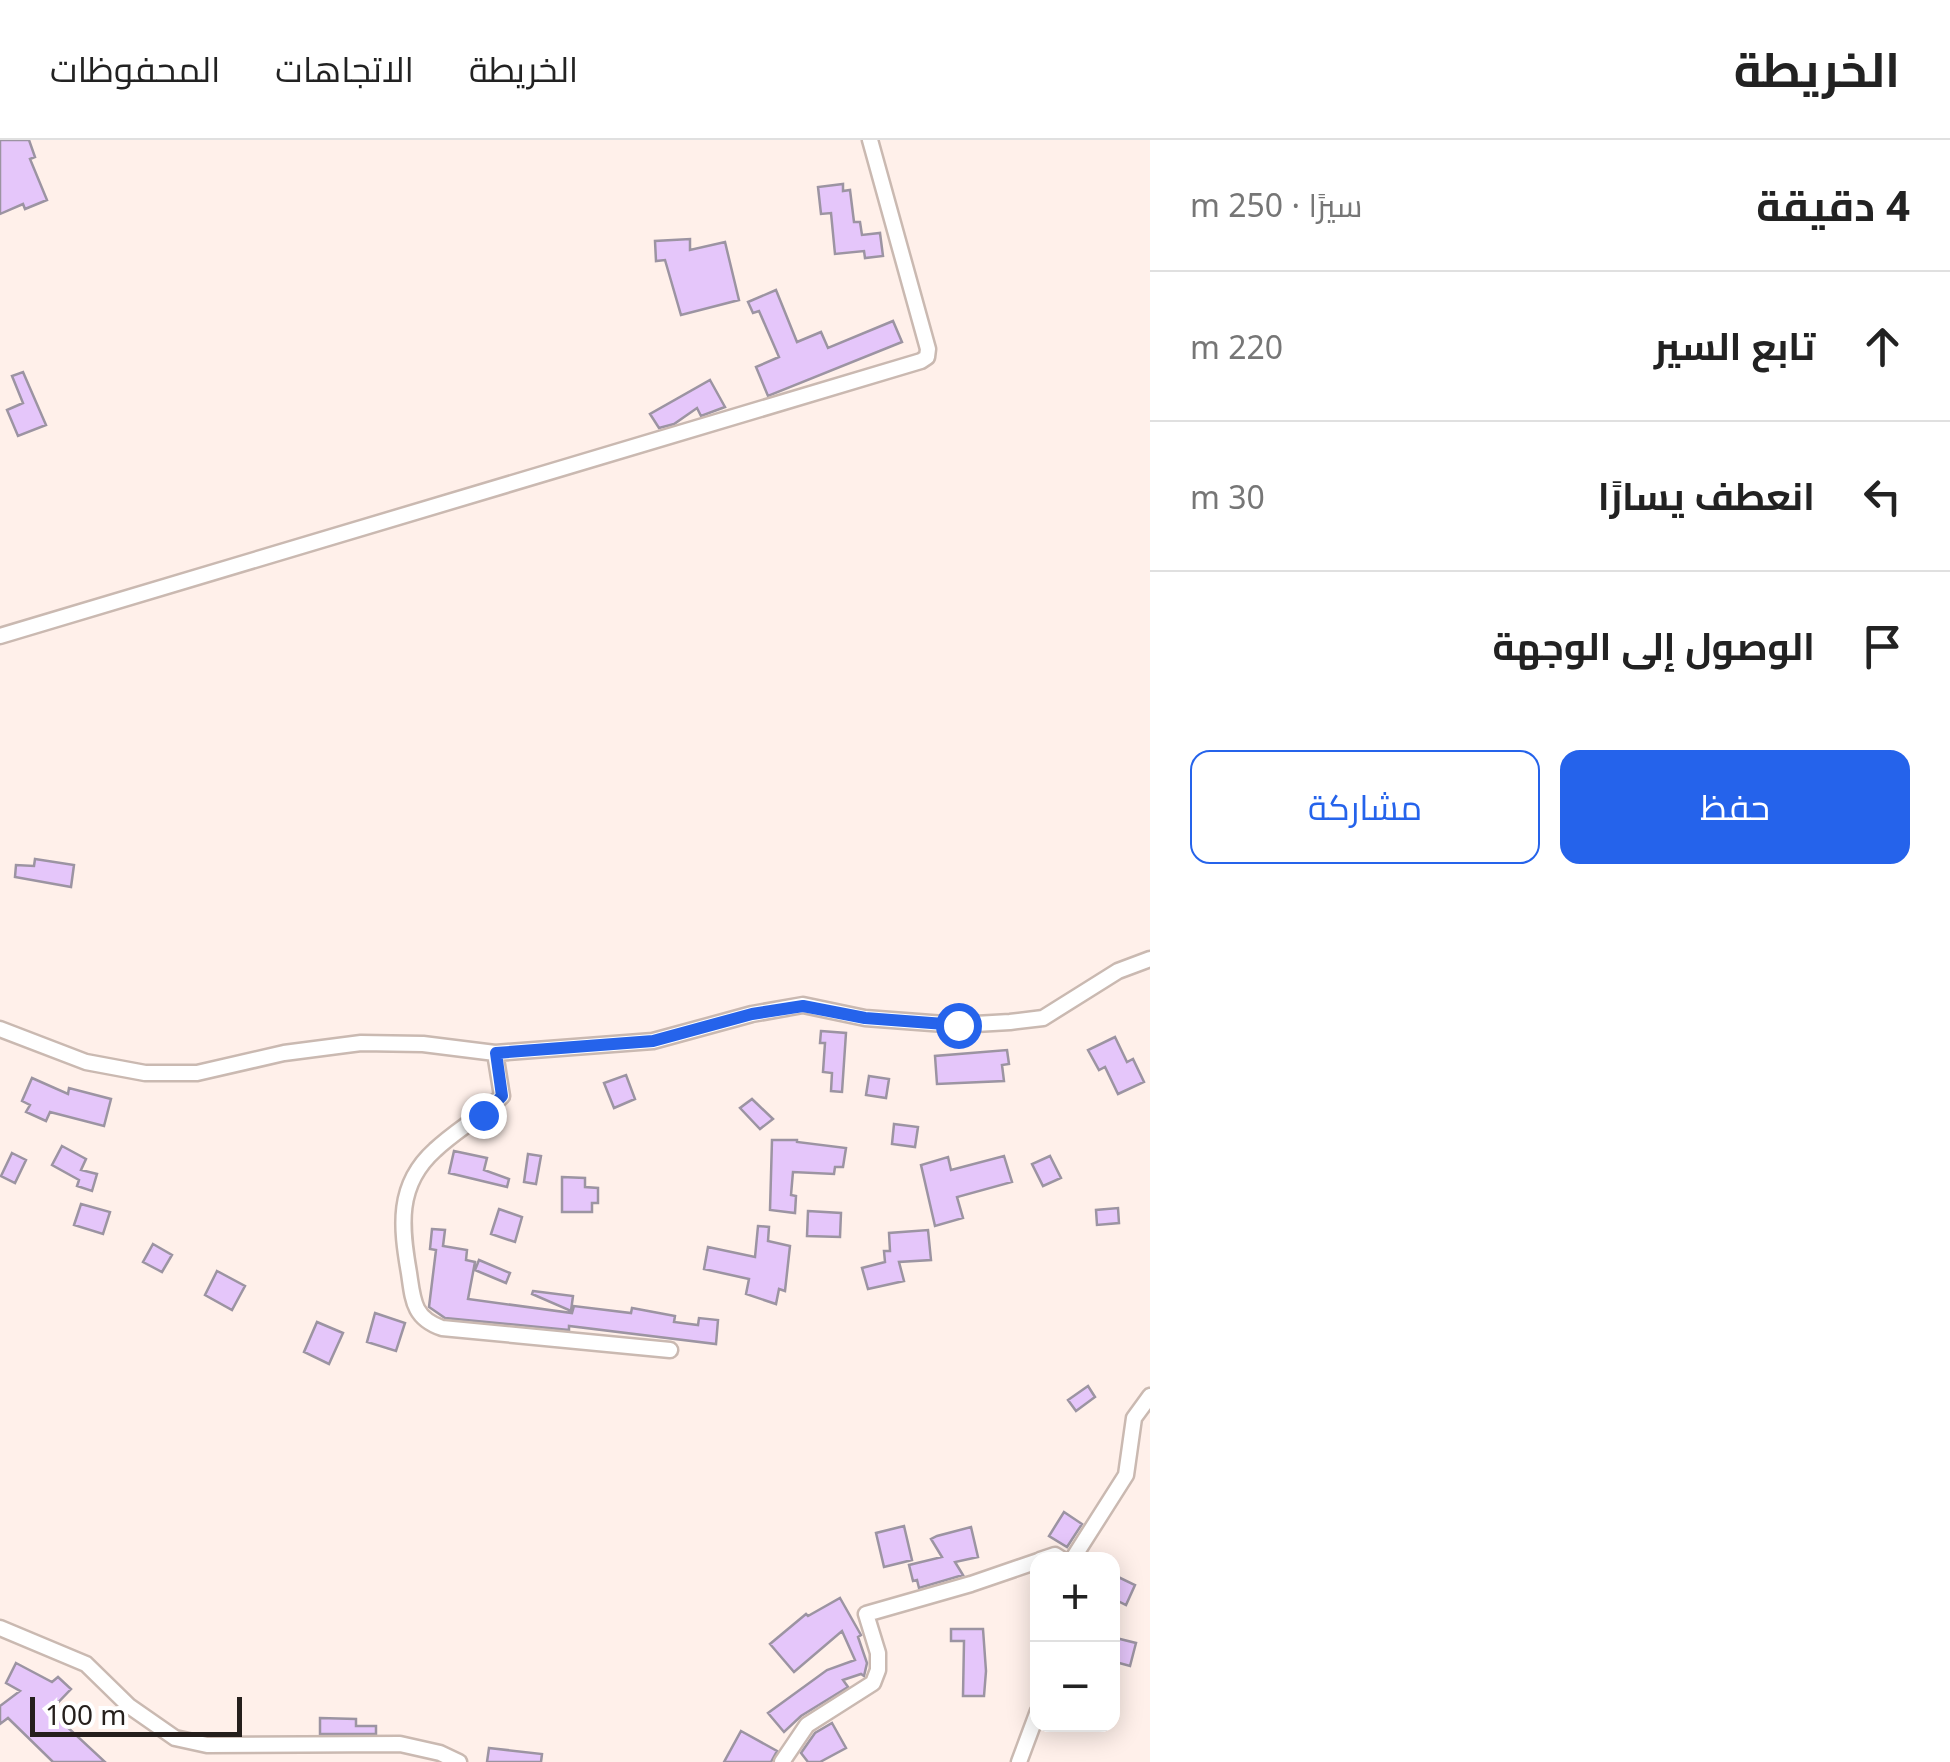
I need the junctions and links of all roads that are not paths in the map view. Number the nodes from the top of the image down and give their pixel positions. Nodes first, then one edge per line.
1 (870, 140) edge
2 (0, 636) edge
3 (1150, 959) edge
4 (0, 1029) edge
5 (496, 1053) junction
6 (670, 1350) dead end
7 (1150, 1396) edge
8 (1077, 1552) edge
9 (1030, 1563) edge
10 (0, 1628) edge
11 (1030, 1732) edge
12 (458, 1762) edge
13 (782, 1762) edge
14 (1019, 1762) edge

1 - 2 street
3 - 5 street
4 - 5 street
5 - 6 street
7 - 8 street
9 - 13 street
10 - 12 street
11 - 14 street

